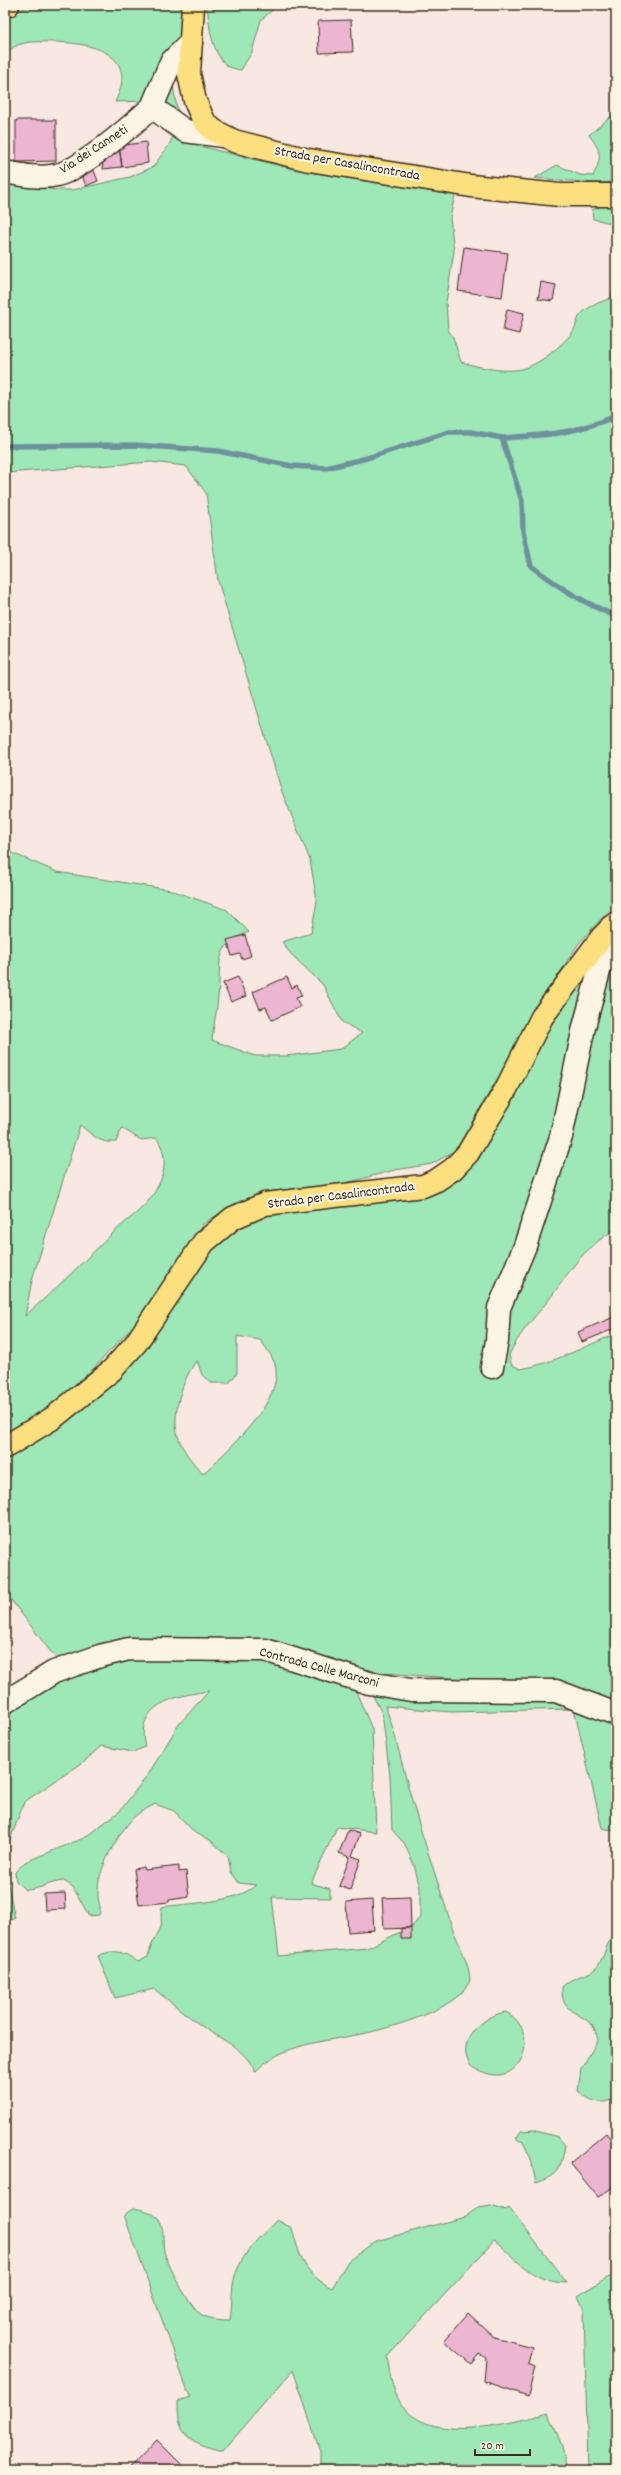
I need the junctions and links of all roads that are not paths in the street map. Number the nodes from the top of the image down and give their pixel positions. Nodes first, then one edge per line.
1 (193, 5) edge
2 (191, 42) junction
3 (152, 107) junction
4 (223, 136) junction
5 (5, 172) edge
6 (616, 195) edge
7 (614, 925) edge
8 (492, 1367) dead end
9 (5, 1447) edge
10 (5, 1702) edge
11 (616, 1714) edge

1 - 2 main road, Strada per Casalincontrada
2 - 3 street, Via dei Canneti
2 - 4 main road, Strada per Casalincontrada
3 - 4 street
3 - 5 street, Via dei Canneti
4 - 6 main road, Strada per Casalincontrada
7 - 8 street
7 - 9 main road, Strada per Casalincontrada
10 - 11 street, Contrada Colle Marconi

